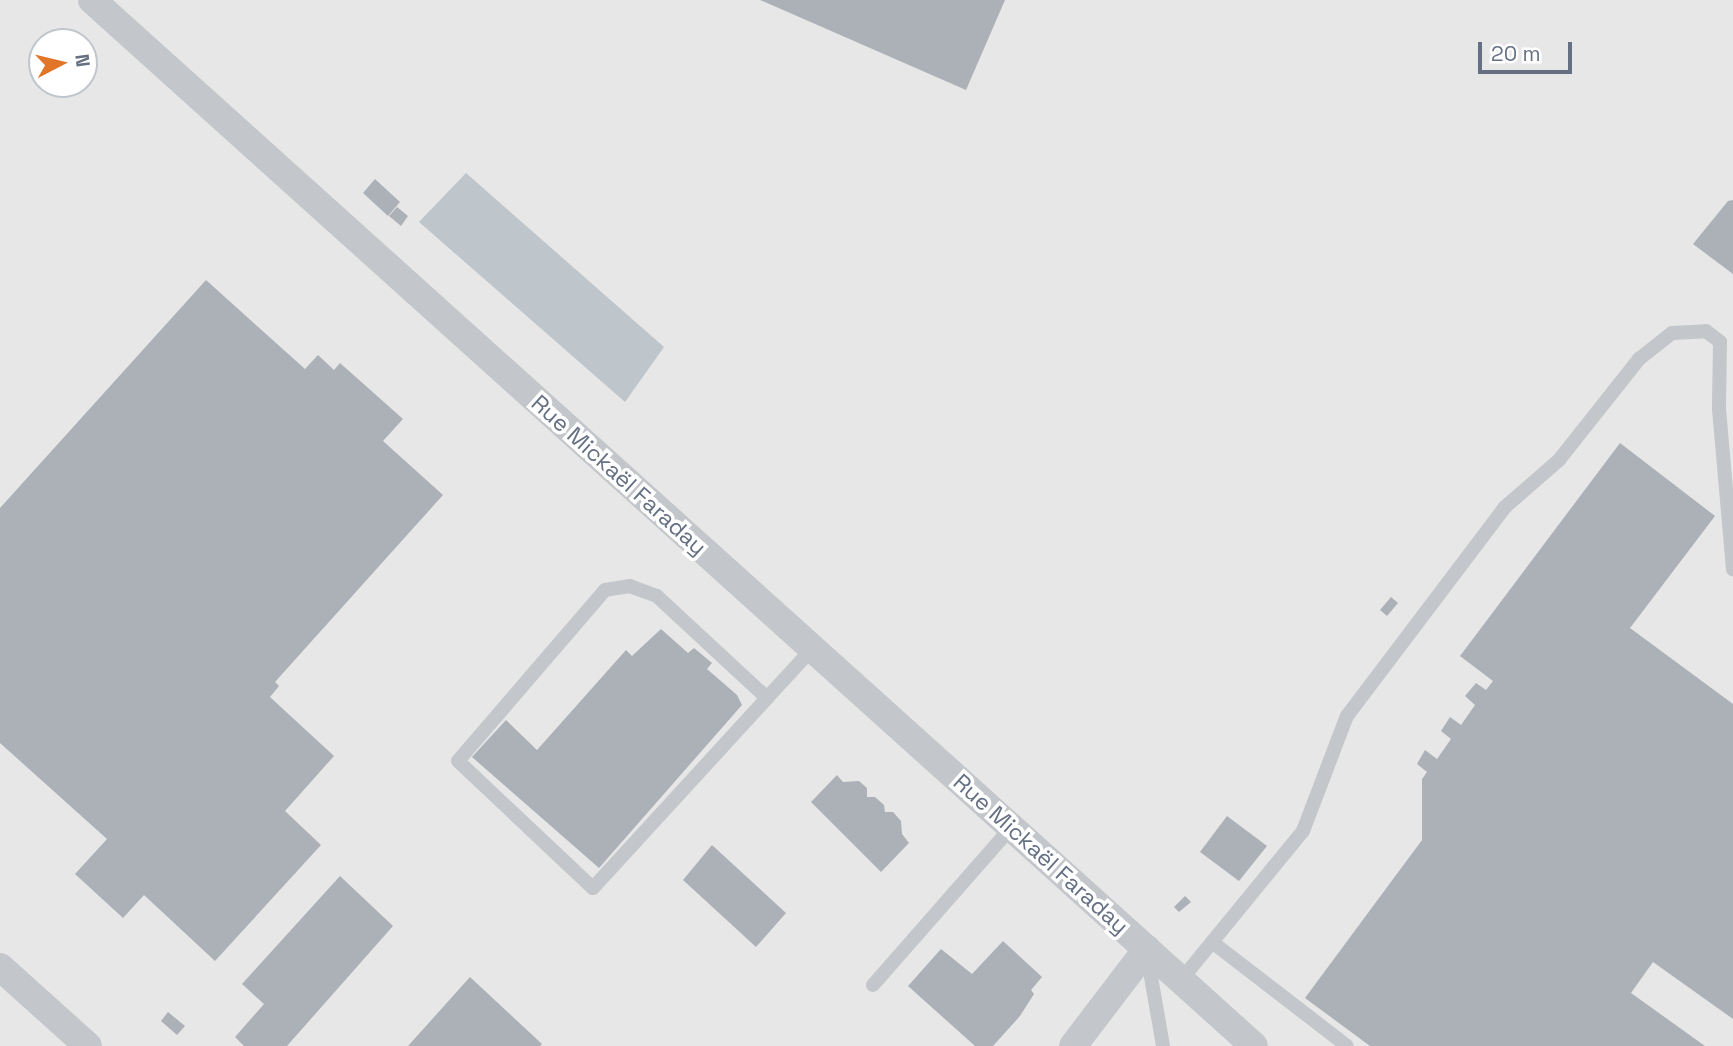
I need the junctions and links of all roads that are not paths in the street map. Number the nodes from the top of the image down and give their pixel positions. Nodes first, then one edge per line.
1 (92, 0) edge
2 (1733, 569) edge
3 (812, 649) junction
4 (767, 698) junction
5 (1012, 827) junction
6 (1212, 942) junction
7 (1147, 949) junction
8 (0, 967) edge
9 (1181, 980) junction
10 (873, 985) dead end
11 (88, 1046) edge
12 (1073, 1046) edge
13 (1163, 1046) edge
14 (1254, 1046) edge
15 (1347, 1046) edge

1 - 3 street, Rue Mickaël Faraday
2 - 6 lane
3 - 4 lane
3 - 5 street, Rue Mickaël Faraday
4 - 4 lane
5 - 7 street, Rue Mickaël Faraday
5 - 10 lane
6 - 9 lane
6 - 15 lane
7 - 9 street, Rue Mickaël Faraday
7 - 12 street
7 - 13 lane
8 - 11 street
9 - 14 street, Rue Mickaël Faraday

